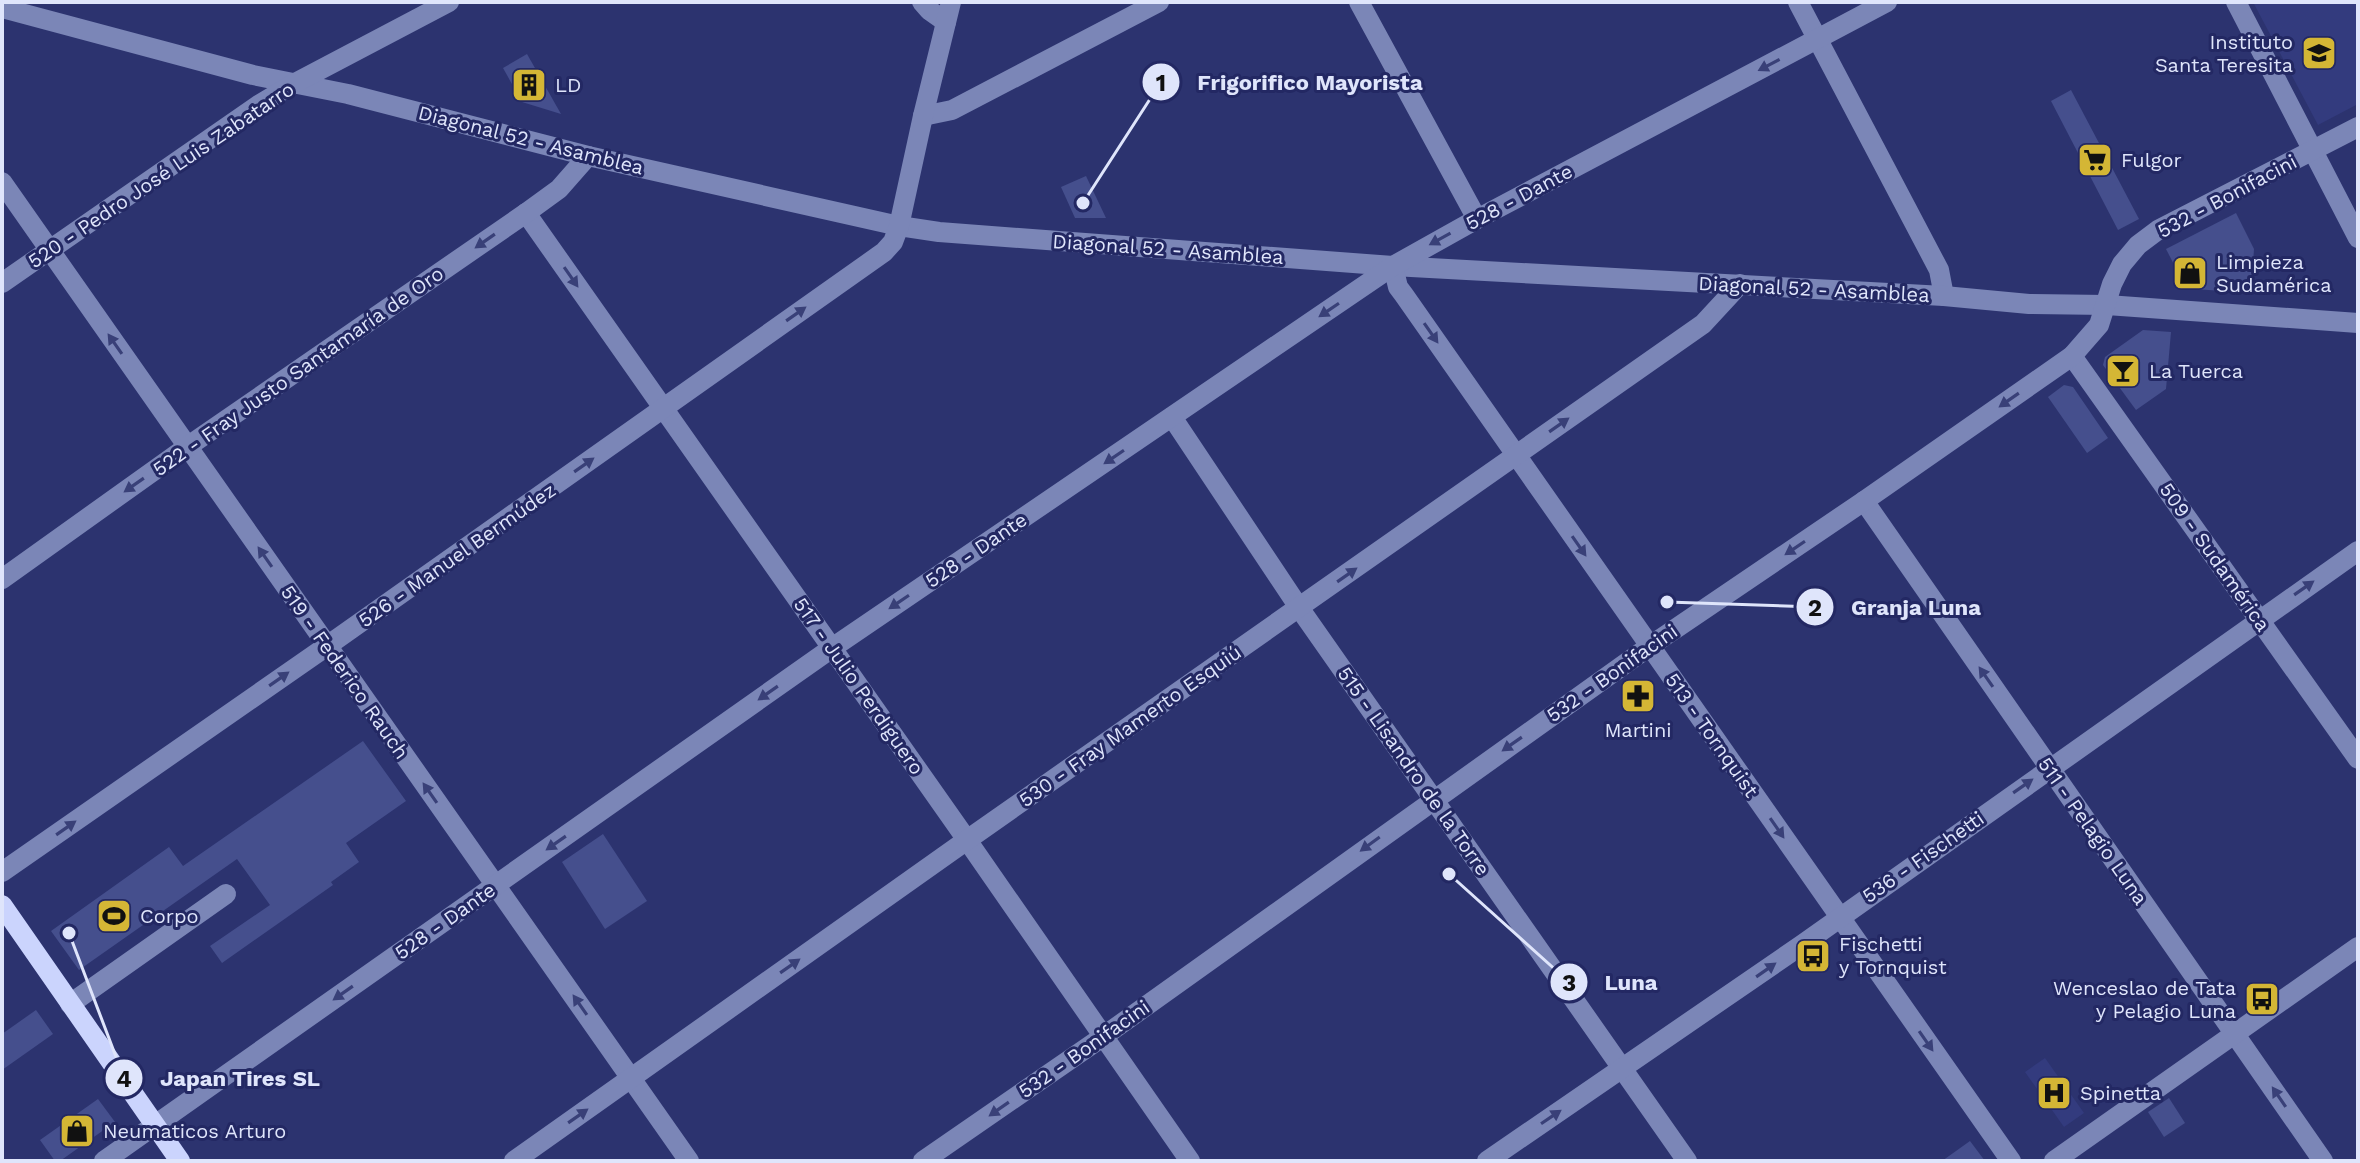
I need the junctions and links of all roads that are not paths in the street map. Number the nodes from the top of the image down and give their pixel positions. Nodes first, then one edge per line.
1 (449, 2) edge
2 (922, 2) edge
3 (1159, 2) edge
4 (1359, 2) edge
5 (1798, 2) edge
6 (1887, 2) edge
7 (2236, 2) edge
8 (2, 8) edge
9 (948, 12) edge
10 (1818, 39) junction
11 (295, 83) junction
12 (923, 116) junction
13 (2358, 127) edge
14 (2314, 151) junction
15 (588, 156) junction
16 (2, 182) edge
17 (526, 213) junction
18 (1477, 219) junction
19 (899, 226) junction
20 (2358, 238) edge
21 (49, 250) junction
22 (1393, 266) junction
23 (2, 283) edge
24 (1740, 284) junction
25 (1944, 296) junction
26 (2107, 305) junction
27 (2358, 323) edge
28 (2072, 356) junction
29 (663, 409) junction
30 (1172, 417) junction
31 (187, 447) junction
32 (1516, 455) junction
33 (1864, 501) junction
34 (2358, 551) edge
35 (2, 579) edge
36 (1300, 609) junction
37 (2260, 620) junction
38 (327, 646) junction
39 (1650, 646) junction
40 (832, 648) junction
41 (2358, 759) edge
42 (2048, 768) junction
43 (1434, 799) junction
44 (967, 840) junction
45 (2, 872) edge
46 (496, 886) junction
47 (226, 894) dead end
48 (5, 915) edge
49 (1839, 917) junction
50 (2358, 947) edge
51 (70, 1004) junction
52 (2236, 1034) junction
53 (1104, 1036) junction
54 (1622, 1069) junction
55 (631, 1078) junction
56 (155, 1125) junction
57 (104, 1161) edge
58 (180, 1161) edge
59 (514, 1161) edge
60 (689, 1161) edge
61 (923, 1161) edge
62 (1190, 1161) edge
63 (1487, 1161) edge
64 (1687, 1161) edge
65 (2011, 1161) edge
66 (2054, 1161) edge
67 (2323, 1161) edge

1 - 11 street, 520 - Pedro José Luis Zabatarro
2 - 9 street
3 - 12 street
4 - 18 street
5 - 10 street
6 - 10 street, 528 - Dante
7 - 14 street
8 - 11 street, Diagonal 52 - Asamblea
9 - 12 street
10 -> 18 street, 528 - Dante
10 - 25 street
11 - 15 street, Diagonal 52 - Asamblea
11 - 21 street, 520 - Pedro José Luis Zabatarro
12 - 19 street
13 - 14 street, 532 - Bonifacini
14 - 20 street
14 - 26 street, 532 - Bonifacini
15 - 17 street, 522 - Fray Justo Santamaría de Oro
15 - 19 street, Diagonal 52 - Asamblea
16 - 21 street, 519 - Federico Rauch
17 -> 29 street, 517 - Julio Perdiguero
17 -> 31 street, 522 - Fray Justo Santamaría de Oro
18 -> 22 street, 528 - Dante
19 - 22 street, Diagonal 52 - Asamblea
29 -> 19 street, 526 - Manuel Bermúdez
21 - 23 street, 520 - Pedro José Luis Zabatarro
31 -> 21 street, 519 - Federico Rauch
22 - 24 street, Diagonal 52 - Asamblea
22 -> 30 street, 528 - Dante
22 -> 32 street, 513 - Tornquist
24 - 25 street, Diagonal 52 - Asamblea
32 -> 24 street, 530 - Fray Mamerto Esquiú
25 - 26 street, Diagonal 52 - Asamblea
26 - 27 street, Diagonal 52 - Asamblea
26 - 28 street, 532 - Bonifacini
28 -> 33 street, 532 - Bonifacini
28 - 37 street, 509 - Sudamérica
38 -> 29 street, 526 - Manuel Bermúdez
29 - 40 street, 517 - Julio Perdiguero
30 - 36 street, 515 - Lisandro de la Torre
30 -> 40 street, 528 - Dante
31 -> 35 street, 522 - Fray Justo Santamaría de Oro
38 -> 31 street, 519 - Federico Rauch
36 -> 32 street, 530 - Fray Mamerto Esquiú
32 -> 39 street, 513 - Tornquist
33 -> 39 street, 532 - Bonifacini
42 -> 33 street, 511 - Pelagio Luna
37 -> 34 street, 536 - Fischetti
36 - 43 street, 515 - Lisandro de la Torre
36 - 44 street, 530 - Fray Mamerto Esquiú
37 - 41 street, 509 - Sudamérica
37 - 42 street, 536 - Fischetti
45 -> 38 street, 526 - Manuel Bermúdez
46 -> 38 street, 519 - Federico Rauch
39 -> 43 street, 532 - Bonifacini
39 -> 49 street, 513 - Tornquist
40 - 44 street, 517 - Julio Perdiguero
40 -> 46 street, 528 - Dante
49 -> 42 street, 536 - Fischetti
42 - 52 street, 511 - Pelagio Luna
43 -> 53 street, 532 - Bonifacini
43 - 54 street, 515 - Lisandro de la Torre
44 - 53 street, 517 - Julio Perdiguero
55 -> 44 street, 530 - Fray Mamerto Esquiú
55 -> 46 street, 519 - Federico Rauch
46 -> 56 street, 528 - Dante
47 - 51 street
48 - 51 main road
54 -> 49 street, 536 - Fischetti
49 -> 65 street, 513 - Tornquist
50 - 52 street
51 - 56 main road
52 - 66 street
67 -> 52 street, 511 - Pelagio Luna
53 -> 61 street, 532 - Bonifacini
53 - 62 street, 517 - Julio Perdiguero
63 -> 54 street, 536 - Fischetti
54 - 64 street, 515 - Lisandro de la Torre
59 -> 55 street, 530 - Fray Mamerto Esquiú
55 - 60 street, 519 - Federico Rauch
56 - 57 street, 528 - Dante
56 - 58 main road

